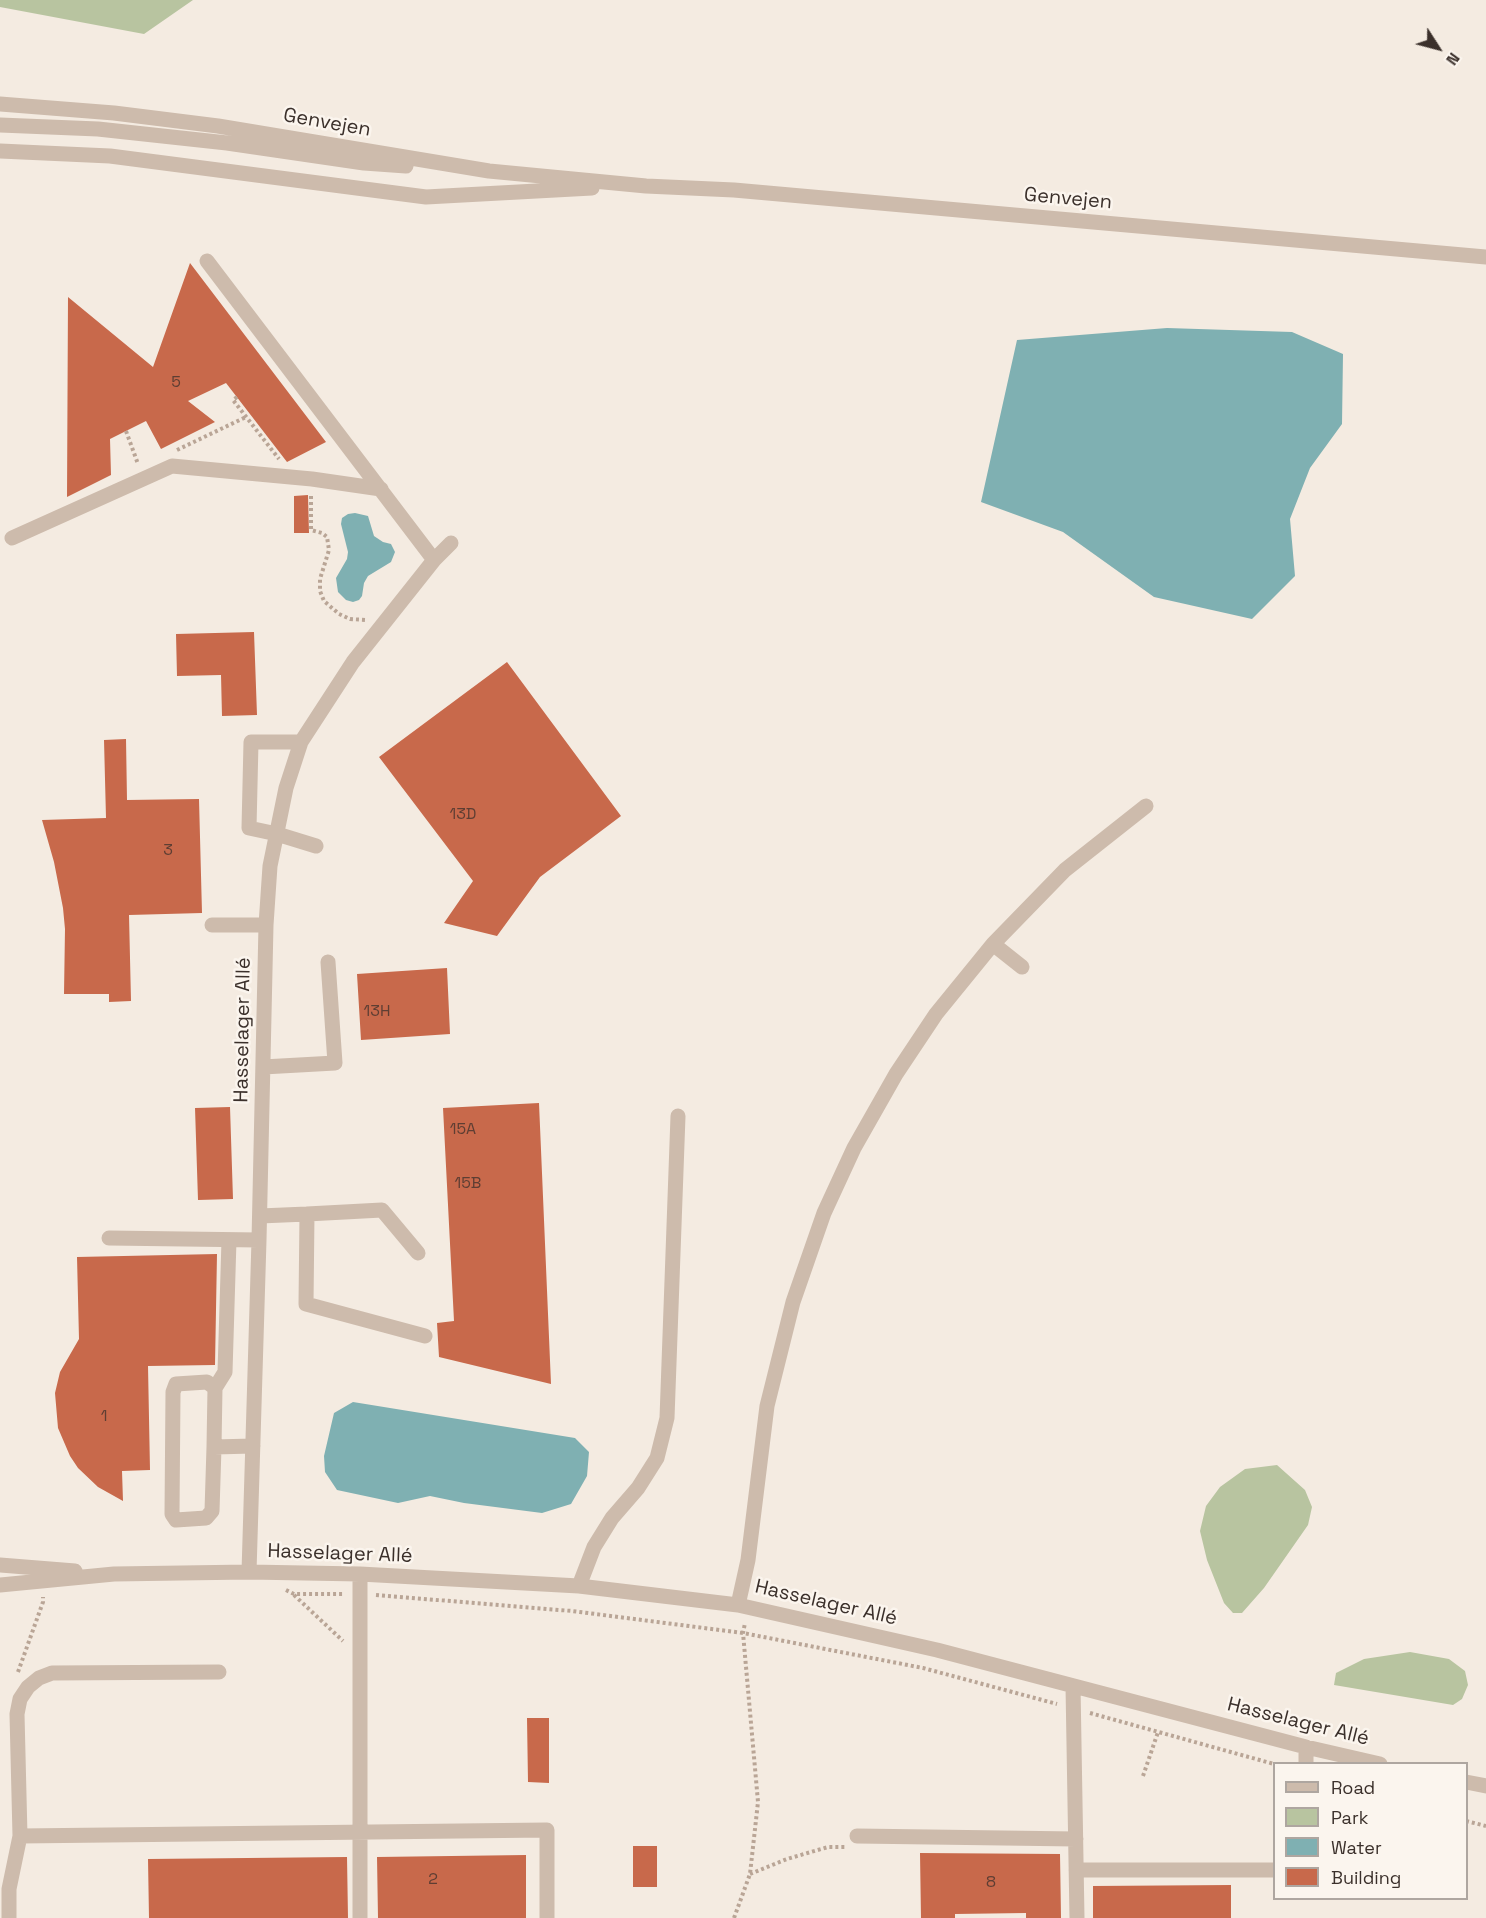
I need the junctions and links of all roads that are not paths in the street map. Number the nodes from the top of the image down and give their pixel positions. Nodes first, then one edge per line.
1 (0, 104) edge
2 (0, 125) edge
3 (0, 152) edge
4 (489, 171) junction
5 (646, 186) junction
6 (1486, 257) edge
7 (207, 261) dead end
8 (381, 489) junction
9 (12, 538) dead end
10 (451, 543) dead end
11 (434, 560) junction
12 (301, 742) junction
13 (1146, 806) dead end
14 (277, 834) junction
15 (316, 846) dead end
16 (212, 925) dead end
17 (266, 926) junction
18 (993, 944) junction
19 (328, 962) dead end
20 (1022, 967) dead end
21 (263, 1068) junction
22 (678, 1116) dead end
23 (307, 1214) junction
24 (260, 1216) junction
25 (109, 1238) dead end
26 (229, 1240) junction
27 (259, 1240) junction
28 (418, 1253) dead end
29 (425, 1336) dead end
30 (215, 1388) junction
31 (253, 1446) junction
32 (214, 1447) junction
33 (0, 1565) edge
34 (249, 1572) junction
35 (114, 1574) junction
36 (360, 1574) junction
37 (0, 1585) edge
38 (579, 1586) junction
39 (744, 1606) junction
40 (219, 1672) dead end
41 (1073, 1686) junction
42 (1306, 1747) junction
43 (1306, 1762) edge
44 (1371, 1762) edge
45 (1468, 1782) edge
46 (1486, 1786) edge
47 (360, 1832) junction
48 (20, 1836) junction
49 (857, 1836) road end
50 (1076, 1839) junction
51 (1076, 1870) junction
52 (1273, 1870) edge
53 (9, 1918) edge
54 (360, 1918) edge
55 (547, 1918) edge
56 (1077, 1918) edge

1 - 4 street, Genvejen
2 - 4 street
3 - 5 street, Genvejen
4 - 5 street, Genvejen
5 - 6 street, Genvejen
7 - 8 street
8 - 9 street
8 - 11 street
10 - 11 street, Hasselager Allé
11 - 12 street, Hasselager Allé
12 - 14 street, Hasselager Allé
12 - 14 street
13 - 18 street
14 - 15 street
14 - 17 street, Hasselager Allé
16 - 17 street
17 - 21 street, Hasselager Allé
18 - 20 street
18 - 39 street
19 - 21 street
21 - 24 street, Hasselager Allé
22 - 38 street
23 - 24 street
23 - 28 street
23 - 29 street
24 - 27 street, Hasselager Allé
25 - 26 street
26 - 27 street
26 - 30 street
27 - 31 street, Hasselager Allé
30 - 32 street
30 - 32 street
31 - 32 street
31 - 34 street, Hasselager Allé
33 - 35 street, Hasselager Allé
34 - 35 street, Hasselager Allé
34 - 36 street, Hasselager Allé
35 - 37 street, Hasselager Allé
36 - 38 street, Hasselager Allé
36 - 47 street
38 - 39 street, Hasselager Allé
39 - 41 street, Hasselager Allé
40 - 48 street
41 - 42 street, Hasselager Allé
41 - 50 street
42 - 43 street
42 - 44 street, Hasselager Allé
45 - 46 street
47 - 48 street
47 - 54 street
47 - 55 street
48 - 53 street
49 - 50 street
50 - 51 street
51 - 52 street
51 - 56 street

